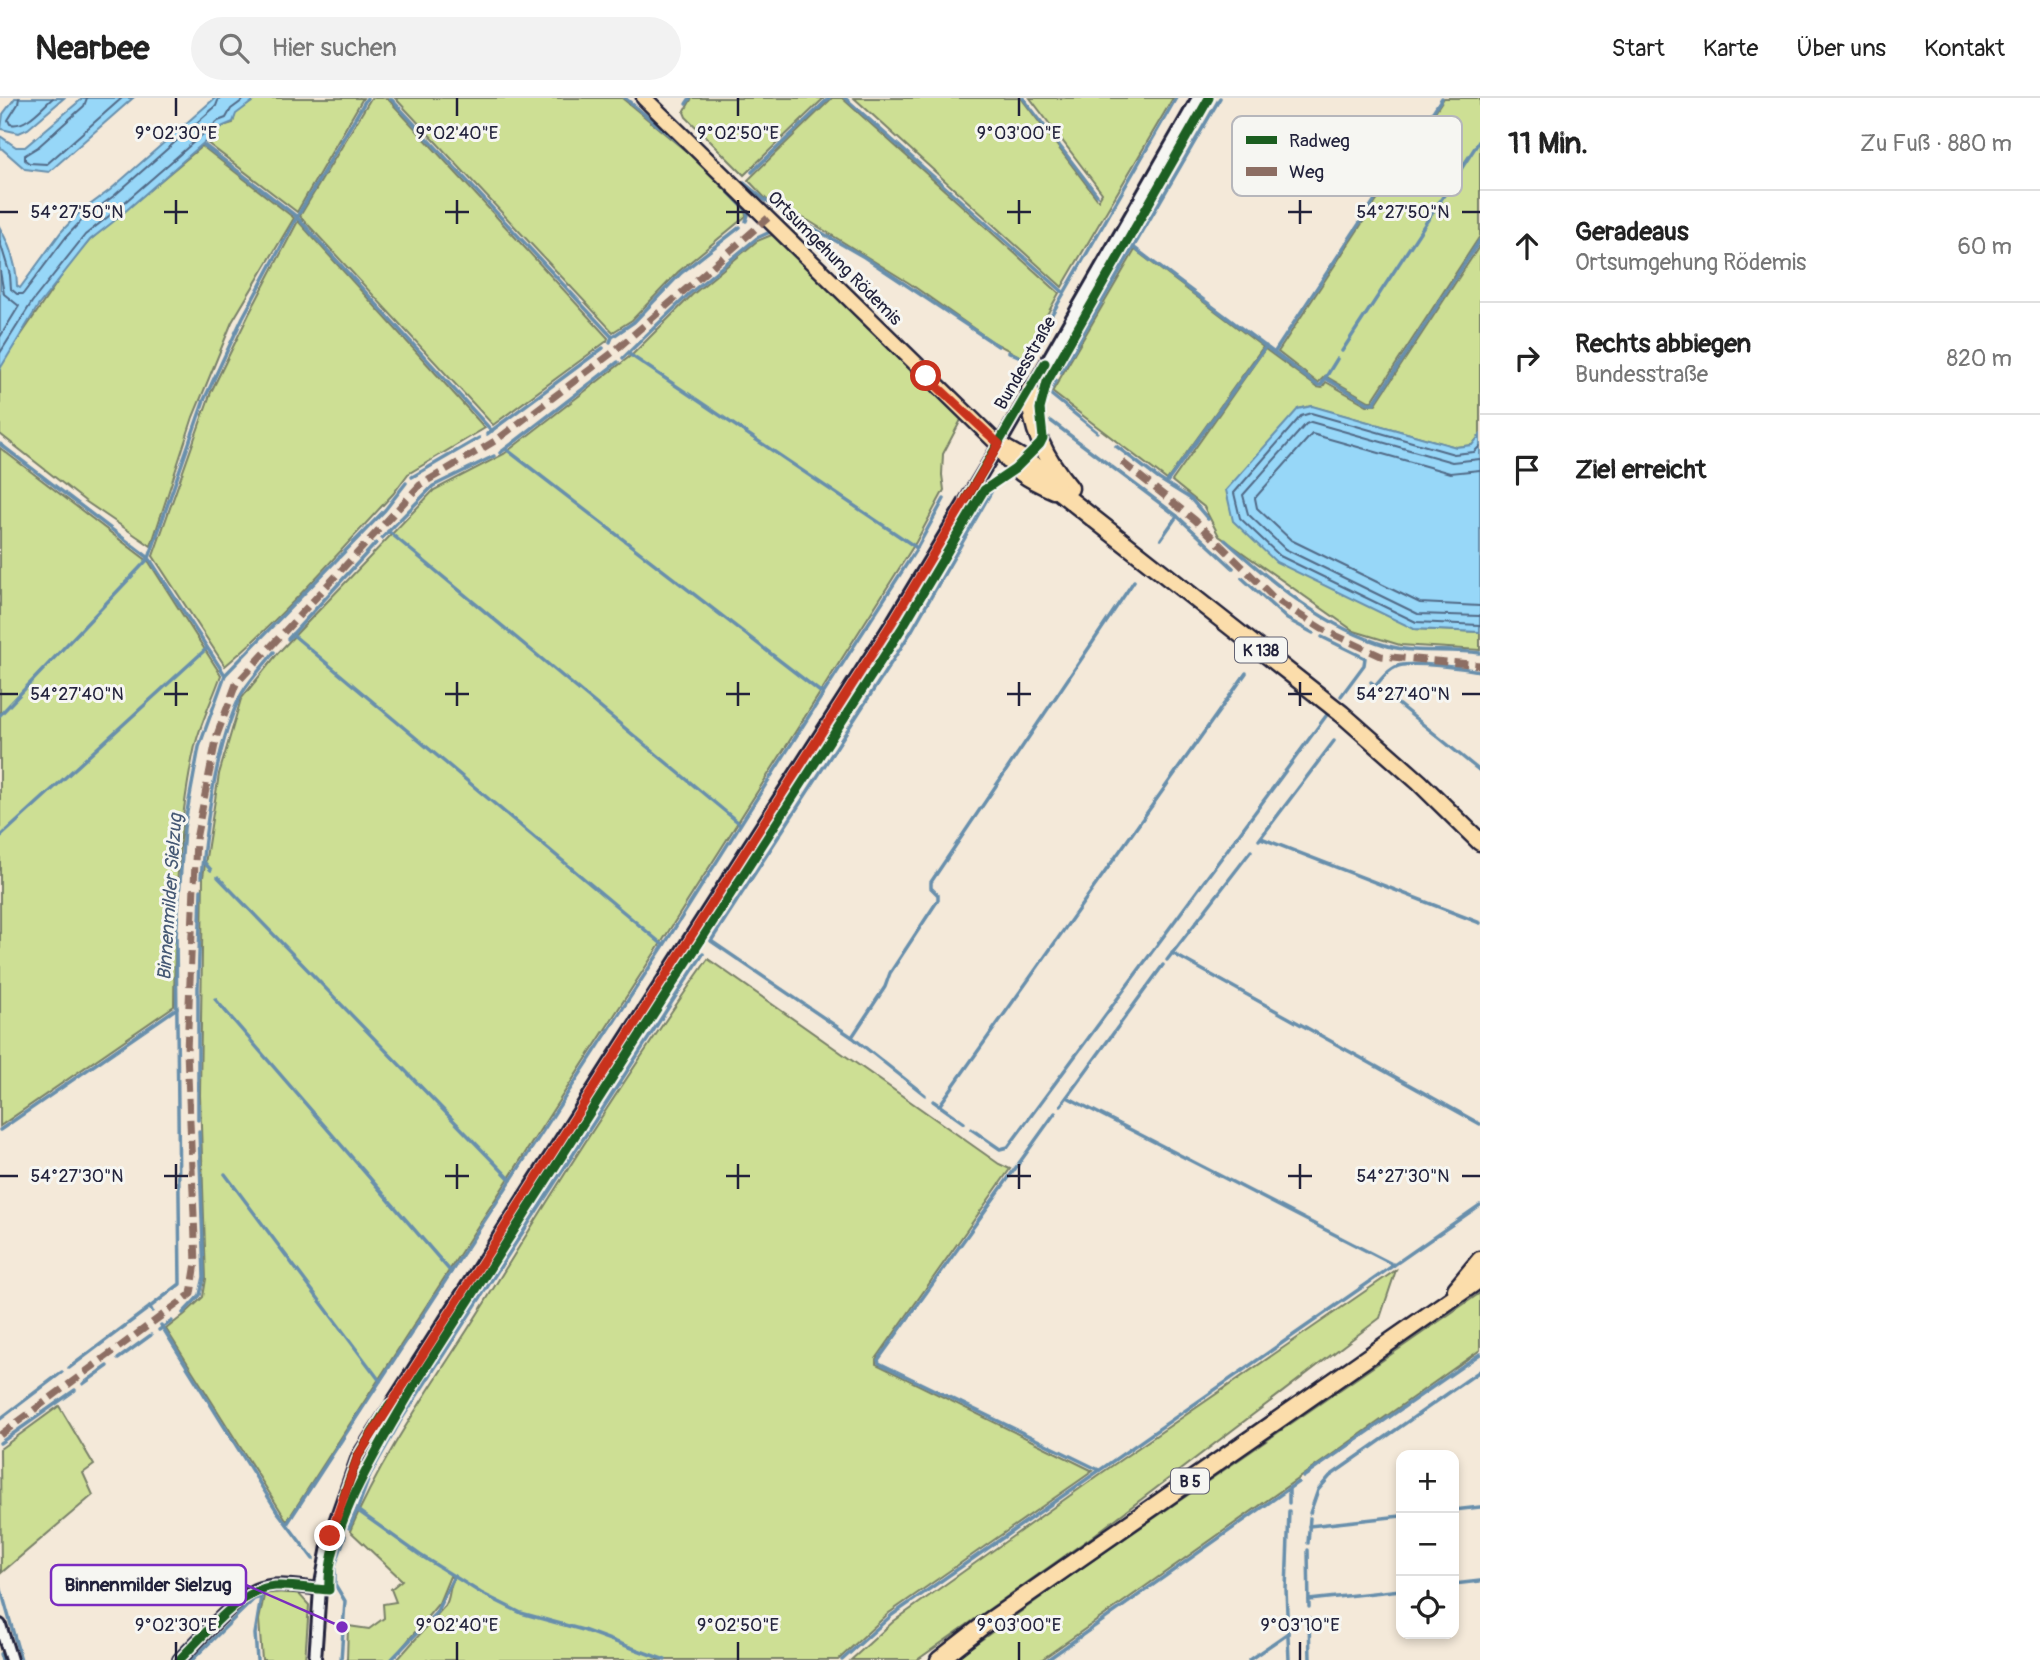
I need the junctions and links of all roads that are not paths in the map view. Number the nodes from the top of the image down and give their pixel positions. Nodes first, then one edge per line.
1 (645, 98) edge
2 (1198, 98) edge
3 (1030, 390) junction
4 (999, 444) junction
5 (1100, 522) junction
6 (1480, 842) edge
7 (1480, 1259) edge
8 (1480, 1279) edge
9 (1443, 1304) junction
10 (320, 1589) junction
11 (0, 1625) edge
12 (11, 1660) edge
13 (179, 1660) edge
14 (315, 1660) edge
15 (939, 1660) edge

1 - 4 main road, Ortsumgehung Rödemis / K 138
2 - 3 street, Bundesstraße
3 - 4 street, Bundesstraße
3 - 5 highway
4 - 5 highway, K 138
4 - 10 street, Bundesstraße
5 - 6 highway, K 138
7 - 9 highway
8 - 9 highway, B 5
9 - 15 highway, B 5
10 - 13 street
10 - 14 street, Bundesstraße
11 - 12 street

